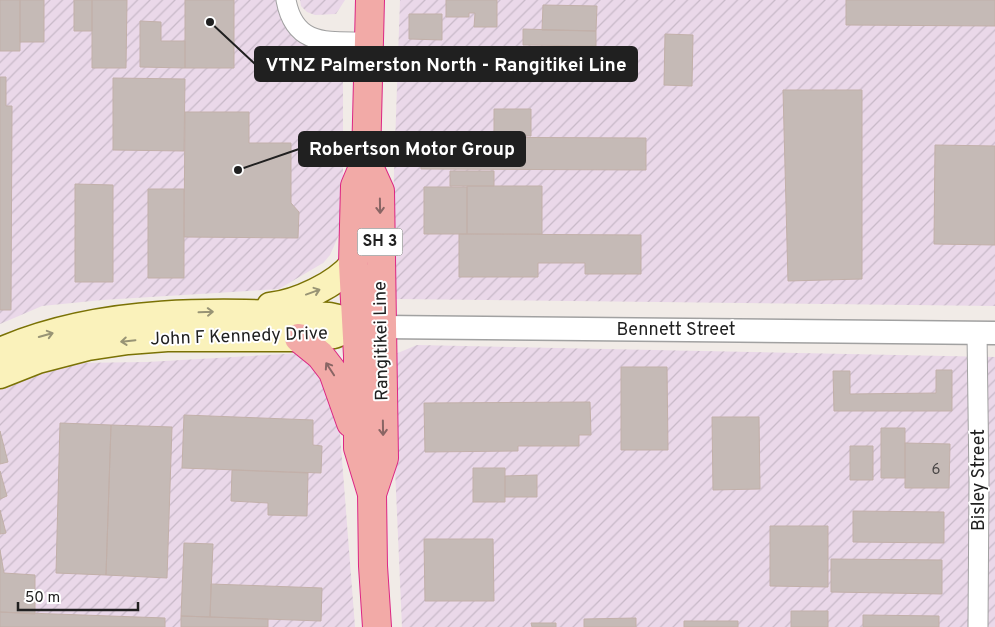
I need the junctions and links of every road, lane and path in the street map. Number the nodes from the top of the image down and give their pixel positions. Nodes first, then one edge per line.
1 (286, 0) edge
2 (370, 0) edge
3 (368, 42) junction
4 (366, 160) junction
5 (353, 264) junction
6 (232, 311) junction
7 (167, 326) junction
8 (369, 326) junction
9 (986, 333) edge
10 (299, 338) junction
11 (0, 351) edge
12 (0, 375) edge
13 (358, 448) junction
14 (372, 494) junction
15 (377, 627) edge
16 (978, 627) edge

1 - 3 street
2 - 3 highway, Rangitikei Line / SH 3
3 - 4 highway, Rangitikei Line / SH 3
4 - 5 highway, Rangitikei Line / SH 3
4 -> 8 highway, Rangitikei Line / SH 3
6 -> 5 main road
5 - 8 highway, Rangitikei Line / SH 3
7 -> 6 main road, John F Kennedy Drive
6 - 8 main road, John F Kennedy Drive
7 - 10 main road, John F Kennedy Drive
11 -> 7 main road, John F Kennedy Drive
7 -> 12 main road, John F Kennedy Drive
8 - 9 street, Bennett Street
8 - 10 main road, John F Kennedy Drive
8 - 13 highway, Rangitikei Line / SH 3
8 -> 14 highway, Rangitikei Line / SH 3
9 - 16 street, Bisley Street
13 -> 10 highway
13 - 14 highway, Rangitikei Line / SH 3
14 - 15 highway, Rangitikei Line / SH 3

